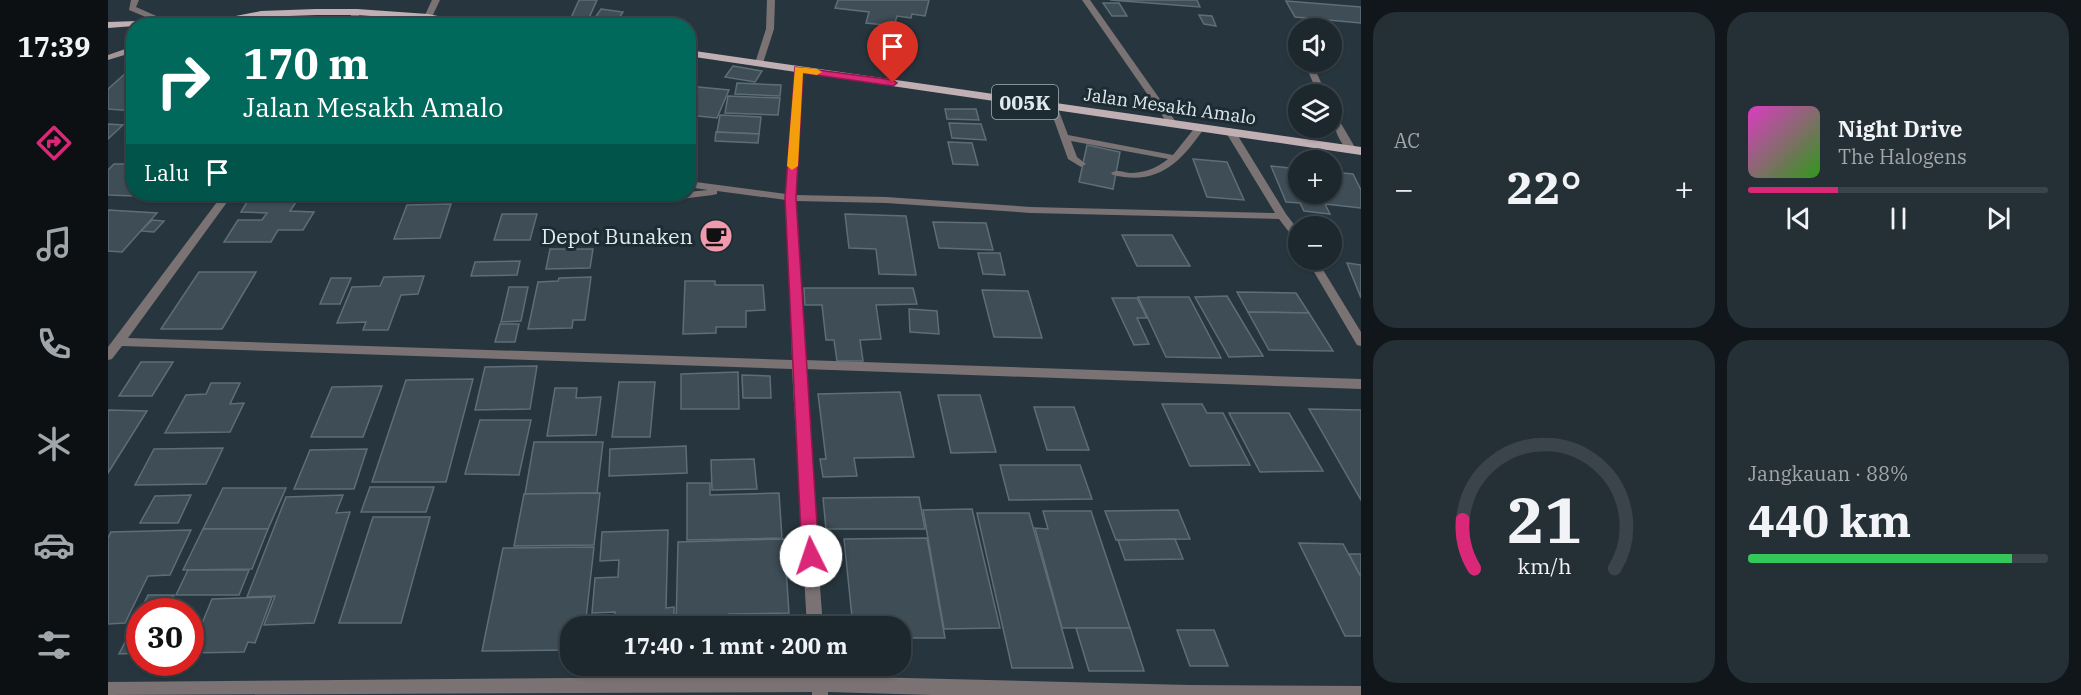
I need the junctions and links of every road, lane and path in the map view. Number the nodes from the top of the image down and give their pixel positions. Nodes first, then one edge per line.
1 (135, 0) edge
2 (436, 0) edge
3 (771, 0) edge
4 (1086, 0) edge
5 (357, 12) junction
6 (428, 17) junction
7 (156, 18) edge
8 (241, 18) edge
9 (354, 18) edge
10 (434, 18) edge
11 (126, 24) edge
12 (108, 25) edge
13 (126, 52) edge
14 (696, 54) edge
15 (108, 58) edge
16 (759, 63) junction
17 (798, 69) junction
18 (1053, 106) junction
19 (1171, 122) junction
20 (1200, 127) junction
21 (1342, 130) edge
22 (1230, 131) junction
23 (1065, 137) junction
24 (1356, 150) edge
25 (1176, 158) junction
26 (1081, 164) dead end
27 (1116, 173) dead end
28 (696, 186) edge
29 (720, 190) junction
30 (696, 194) edge
31 (791, 198) junction
32 (223, 201) edge
33 (1282, 216) junction
34 (1288, 224) edge
35 (1318, 270) edge
36 (118, 342) junction
37 (1361, 342) edge
38 (108, 356) edge
39 (798, 366) junction
40 (1361, 384) edge
41 (814, 616) edge
42 (108, 690) edge
43 (819, 690) edge
44 (1361, 694) edge

1 - 7 street
2 - 6 street
3 - 16 street
4 - 19 street
5 - 6 main road
5 - 8 main road
5 - 9 street
6 - 10 main road
11 - 12 main road
13 - 15 main road
14 - 16 main road, Jalan Mesakh Amalo / 005K
16 - 17 main road, Jalan Mesakh Amalo / 005K
17 - 18 main road, Jalan Mesakh Amalo / 005K
17 - 31 street
18 - 19 main road, Jalan Mesakh Amalo / 005K
18 - 23 street
19 - 20 main road, Jalan Mesakh Amalo / 005K
20 - 22 main road, Jalan Mesakh Amalo / 005K
20 - 25 street
21 - 24 street
22 - 24 main road, Jalan Mesakh Amalo / 005K
22 - 33 street
23 - 25 street
23 - 26 street
25 - 27 street
28 - 29 street
29 - 30 street
29 - 31 street
31 - 33 street
31 - 39 street
32 - 36 street
33 - 34 street
35 - 37 street
36 - 38 street
36 - 39 street
39 - 40 street
39 - 41 street
42 - 43 street
43 - 44 street

